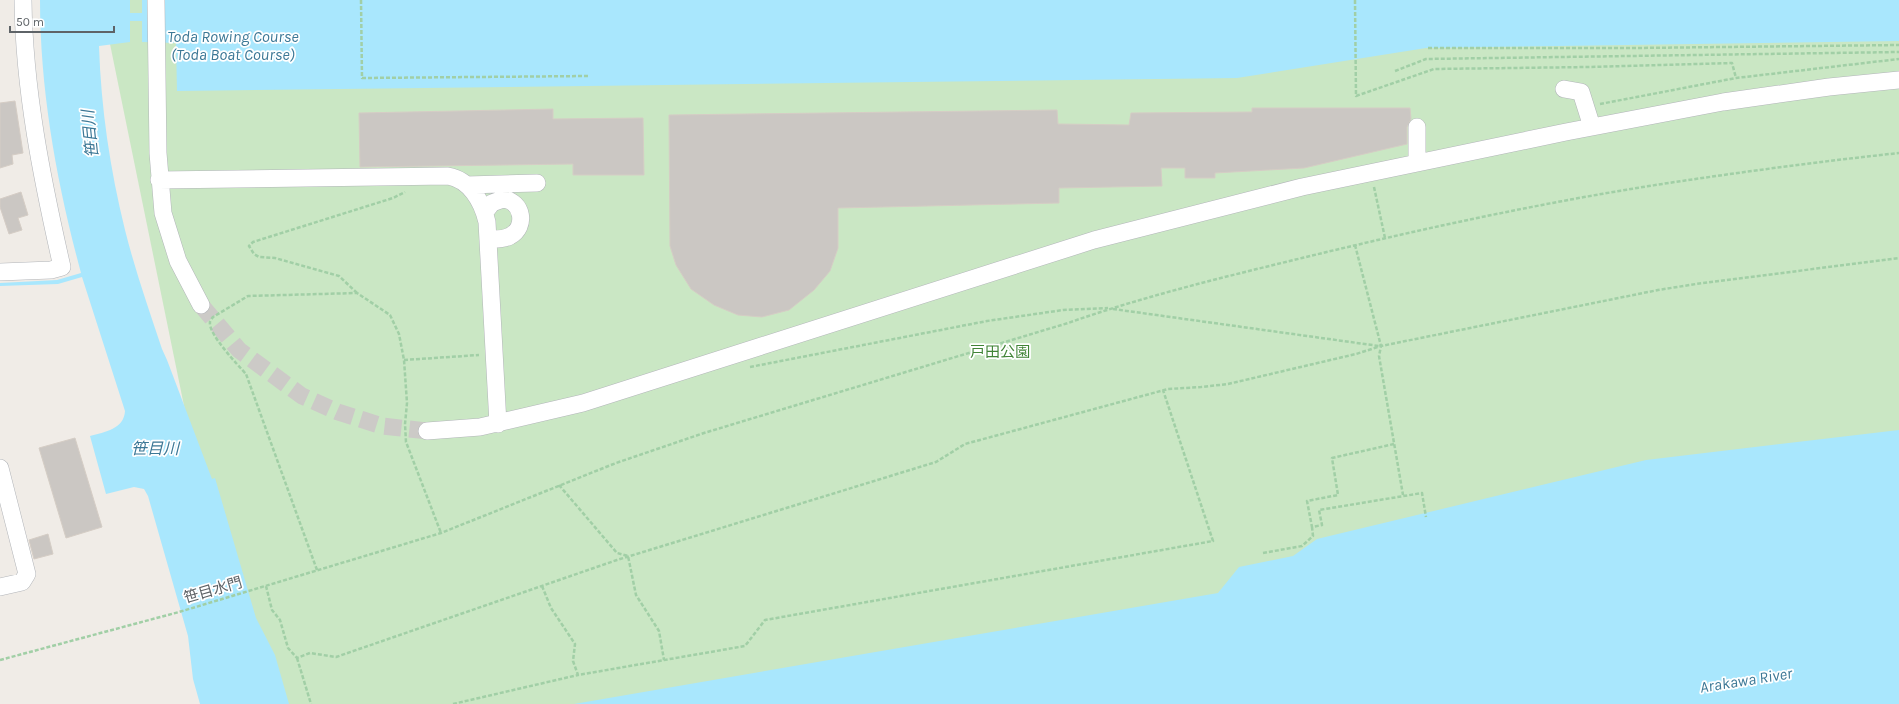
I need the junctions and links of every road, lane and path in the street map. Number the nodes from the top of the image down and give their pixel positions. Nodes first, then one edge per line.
1 (23, 0) edge
2 (156, 0) edge
3 (360, 0) edge
4 (1355, 0) edge
5 (1899, 45) edge
6 (1428, 48) dead end
7 (1899, 52) edge
8 (1899, 59) edge
9 (1395, 71) dead end
10 (590, 76) dead end
11 (1736, 78) junction
12 (1899, 80) edge
13 (1564, 89) dead end
14 (1600, 104) dead end
15 (1417, 127) dead end
16 (1592, 127) junction
17 (1899, 153) edge
18 (1417, 163) junction
19 (410, 176) junction
20 (159, 180) junction
21 (537, 183) dead end
22 (1380, 184) dead end
23 (467, 185) junction
24 (485, 212) junction
25 (1385, 238) junction
26 (488, 239) junction
27 (1355, 245) junction
28 (1899, 258) edge
29 (0, 272) edge
30 (358, 293) junction
31 (201, 305) tunnel mouth
32 (1110, 308) junction
33 (1380, 346) junction
34 (479, 355) dead end
35 (404, 360) junction
36 (747, 368) dead end
37 (1163, 390) junction
38 (498, 424) junction
39 (427, 431) tunnel mouth
40 (1394, 444) junction
41 (0, 468) edge
42 (559, 485) junction
43 (1403, 495) junction
44 (1426, 517) dead end
45 (1312, 527) junction
46 (441, 532) junction
47 (1263, 553) dead end
48 (628, 556) junction
49 (317, 570) junction
50 (266, 586) junction
51 (542, 586) junction
52 (0, 587) edge
53 (297, 658) junction
54 (0, 660) edge
55 (664, 660) junction
56 (578, 675) junction
57 (311, 704) edge
58 (453, 704) edge

1 - 29 street
2 - 20 street
3 - 10 path
4 - 11 path
5 - 6 path
7 - 9 path
8 - 11 path
11 - 14 path
12 - 16 street
13 - 16 street
15 - 18 street
16 - 18 street
17 - 25 path
18 - 38 street
19 - 20 street
19 - 23 street
19 - 30 path
20 - 31 street
21 - 23 street
22 - 25 path
23 - 24 street
24 - 26 street
24 - 26 street
25 - 27 path
26 - 38 street
27 - 32 path
27 - 33 path
28 - 33 path
30 - 35 path
30 - 49 path
32 - 33 path
32 - 36 path
32 - 42 path, 笹目水門
33 - 37 path
33 - 40 path
34 - 35 path
35 - 46 path
37 - 48 path
37 - 55 path
38 - 39 street
40 - 43 path
40 - 45 path
41 - 52 street
42 - 46 path, 笹目水門
42 - 48 path
43 - 44 path
43 - 45 path
45 - 47 path
46 - 49 path, 笹目水門
48 - 51 path
48 - 55 path
49 - 50 path, 笹目水門
50 - 53 path
50 - 54 path, 笹目水門
51 - 53 path
51 - 56 path
53 - 57 path
55 - 56 path
56 - 58 path

